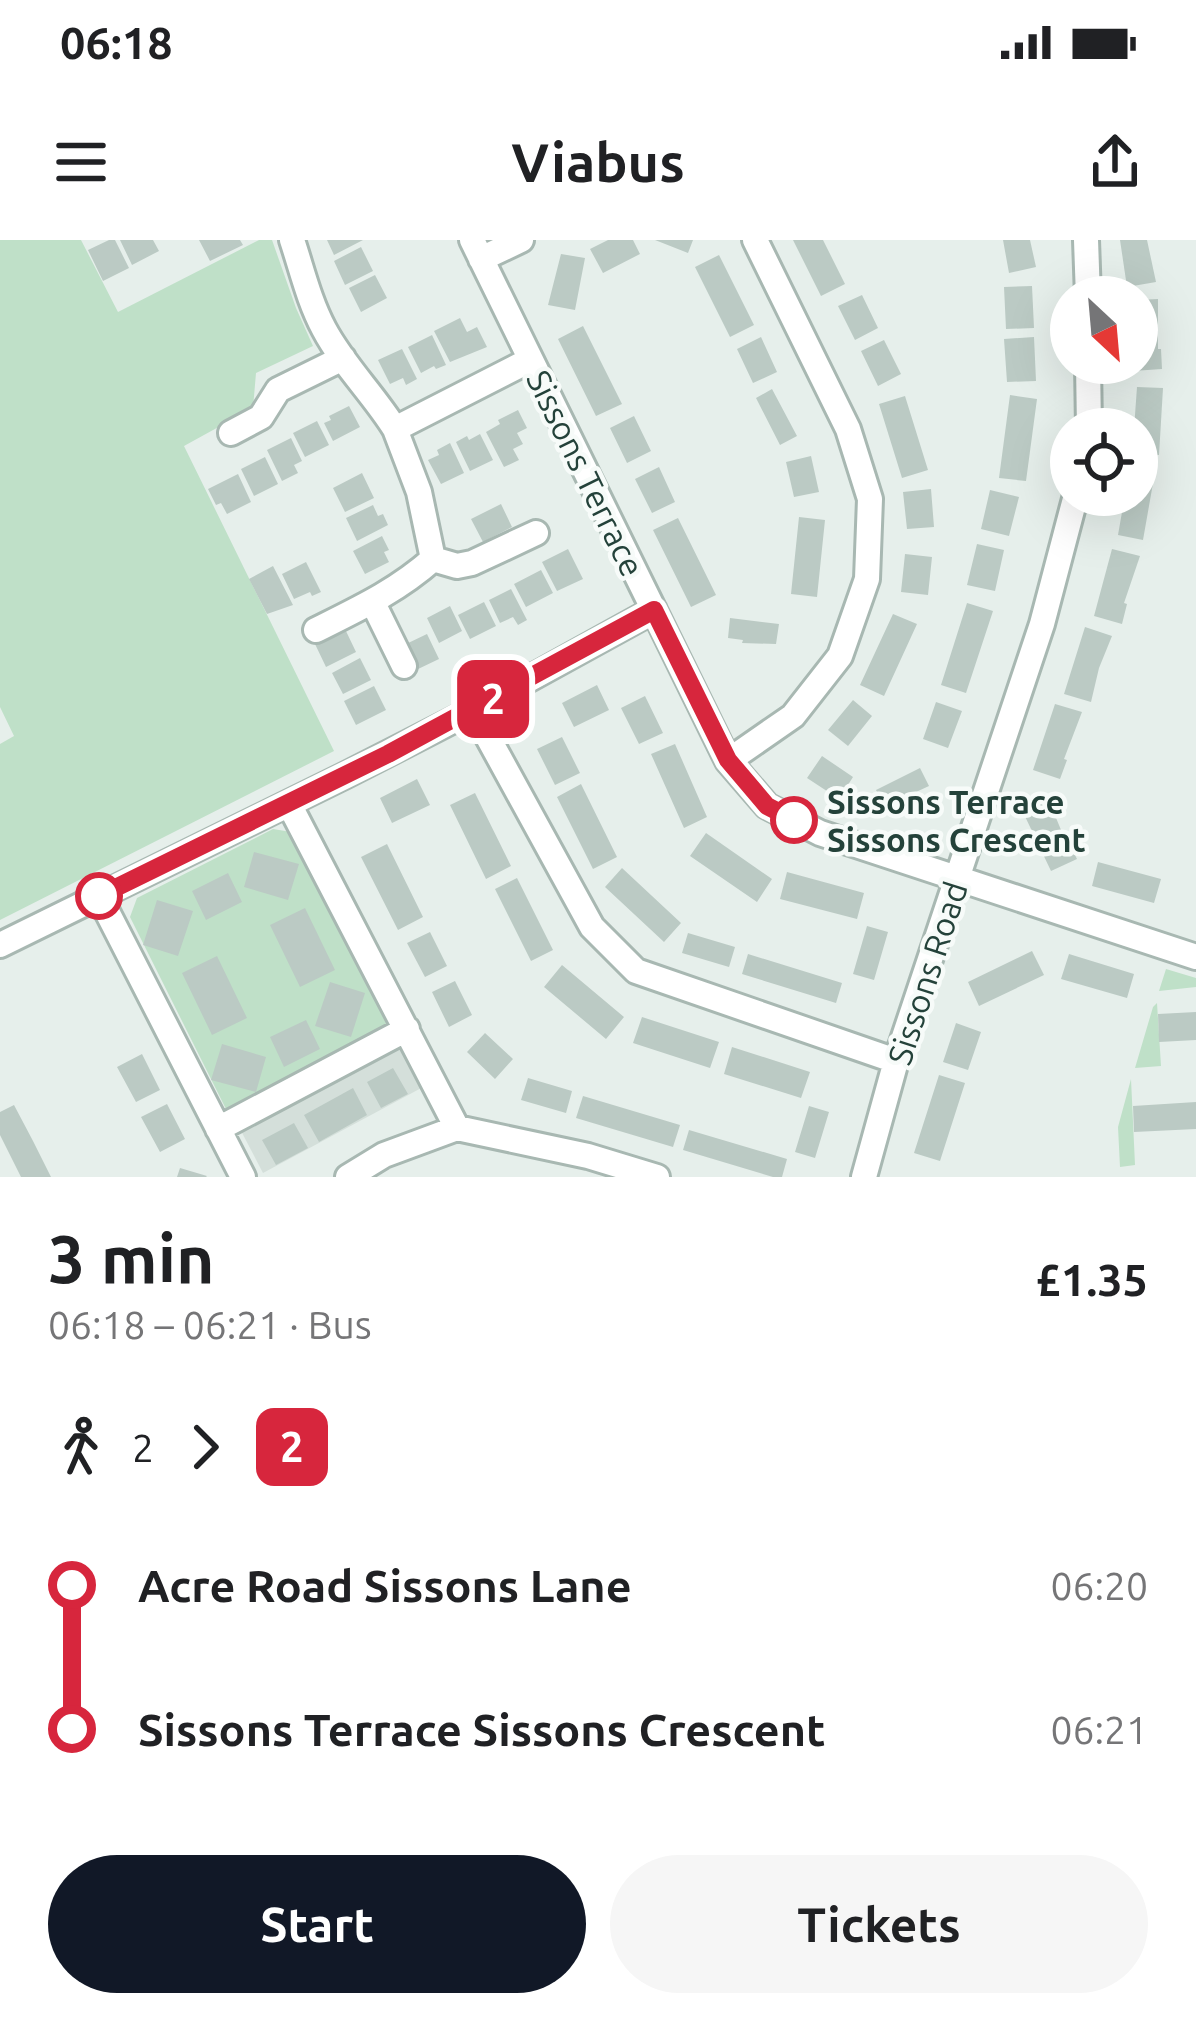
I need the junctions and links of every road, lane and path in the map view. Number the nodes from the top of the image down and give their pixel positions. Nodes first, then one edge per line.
1 (292, 240) edge
2 (521, 240) edge
3 (755, 240) edge
4 (1087, 240) edge
5 (477, 250) edge
6 (1088, 276) edge
7 (343, 358) junction
8 (530, 359) junction
9 (395, 429) junction
10 (231, 434) dead end
11 (1070, 516) edge
12 (536, 533) dead end
13 (433, 559) junction
14 (373, 603) junction
15 (654, 610) junction
16 (316, 630) dead end
17 (404, 666) dead end
18 (473, 710) junction
19 (728, 760) junction
20 (289, 804) junction
21 (958, 880) junction
22 (99, 896) junction
23 (0, 944) edge
24 (1196, 957) edge
25 (407, 1029) junction
26 (896, 1061) junction
27 (458, 1127) junction
28 (218, 1129) junction
29 (243, 1177) edge
30 (348, 1177) edge
31 (657, 1177) edge
32 (864, 1177) edge

1 - 7 street
2 - 5 street
3 - 19 street
4 - 6 street
5 - 8 street, Sissons Terrace
7 - 9 street
7 - 10 street
8 - 9 street
8 - 15 street, Sissons Terrace
9 - 13 street
11 - 21 street, Sissons Road
12 - 13 street
13 - 14 street
14 - 16 street
14 - 17 street
15 - 18 street
15 - 19 street, Sissons Terrace
18 - 20 street
18 - 26 street
19 - 21 street, Sissons Terrace
20 - 22 street
20 - 25 street
21 - 24 street, Sissons Terrace
21 - 26 street, Sissons Road
22 - 23 street
22 - 28 street
25 - 27 street
25 - 28 street
26 - 32 street, Sissons Road
27 - 30 street
27 - 31 street
28 - 29 street

